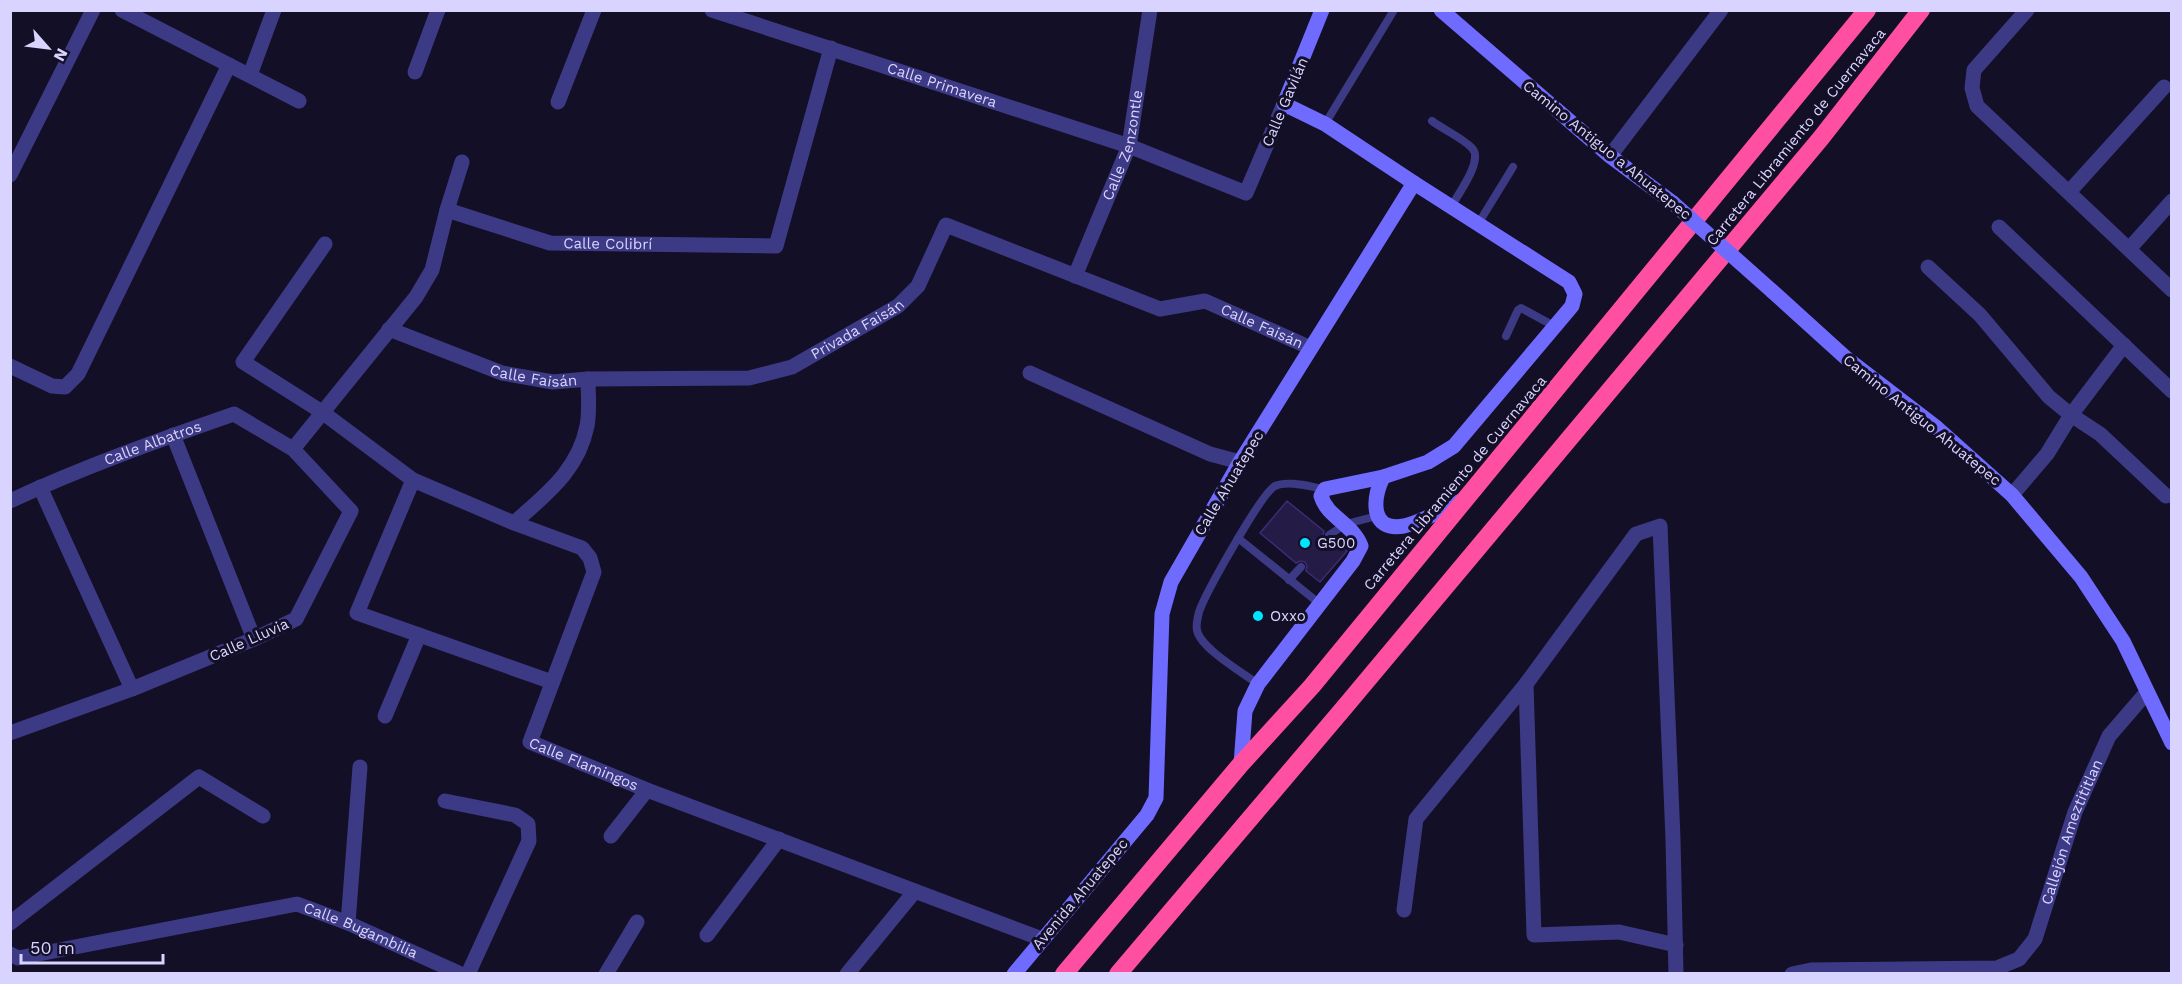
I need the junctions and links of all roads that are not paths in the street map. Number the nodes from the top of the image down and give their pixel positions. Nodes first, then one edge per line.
1 (93, 10) edge
2 (122, 10) edge
3 (274, 10) edge
4 (438, 10) edge
5 (594, 10) edge
6 (712, 10) edge
7 (1150, 10) edge
8 (1322, 10) edge
9 (1394, 10) edge
10 (1721, 10) edge
11 (1867, 10) edge
12 (1921, 10) edge
13 (2027, 10) edge
14 (1450, 14) edge
15 (831, 48) junction
16 (229, 65) junction
17 (415, 72) dead end
18 (250, 75) junction
19 (2164, 87) dead end
20 (299, 101) dead end
21 (558, 102) dead end
22 (1284, 104) junction
23 (1432, 121) dead end
24 (1325, 124) junction
25 (1129, 146) junction
26 (1610, 156) junction
27 (462, 162) dead end
28 (1513, 167) dead end
29 (10, 175) edge
30 (1414, 183) junction
31 (2070, 192) junction
32 (1246, 193) joint
33 (2172, 201) edge
34 (1451, 207) junction
35 (447, 210) junction
36 (1478, 224) junction
37 (1999, 227) dead end
38 (325, 244) dead end
39 (2129, 249) junction
40 (1928, 267) dead end
41 (1076, 276) junction
42 (2172, 290) edge
43 (1772, 291) joint
44 (1556, 327) junction
45 (389, 330) junction
46 (1506, 336) dead end
47 (2124, 345) junction
48 (1311, 348) junction
49 (10, 366) edge
50 (1030, 373) dead end
51 (588, 379) junction
52 (2172, 391) edge
53 (322, 412) junction
54 (2071, 415) junction
55 (173, 435) junction
56 (293, 449) junction
57 (1240, 462) junction
58 (1383, 477) junction
59 (413, 480) junction
60 (40, 487) junction
61 (1325, 489) junction
62 (2012, 495) junction
63 (2166, 496) dead end
64 (1465, 499) junction
65 (10, 501) edge
66 (1377, 516) junction
67 (514, 523) junction
68 (1346, 524) junction
69 (1329, 536) dead end
70 (1238, 538) junction
71 (1301, 567) dead end
72 (1290, 580) junction
73 (1320, 604) junction
74 (419, 635) junction
75 (254, 639) junction
76 (552, 682) junction
77 (1258, 684) junction
78 (1526, 684) junction
79 (132, 689) junction
80 (2147, 692) junction
81 (385, 716) dead end
82 (10, 733) edge
83 (2172, 743) edge
84 (1241, 764) junction
85 (360, 767) dead end
86 (647, 790) junction
87 (445, 801) dead end
88 (1147, 815) joint
89 (263, 816) dead end
90 (611, 836) dead end
91 (779, 839) junction
92 (915, 891) junction
93 (1404, 910) dead end
94 (637, 922) dead end
95 (10, 923) edge
96 (348, 923) junction
97 (707, 934) dead end
98 (1042, 939) junction
99 (1676, 945) junction
100 (10, 954) edge
101 (440, 969) edge
102 (461, 974) edge
103 (468, 974) edge
104 (606, 974) edge
105 (847, 974) edge
106 (1014, 974) edge
107 (1064, 974) edge
108 (1118, 974) edge
109 (1676, 974) edge
110 (1792, 974) edge

1 - 29 street
2 - 16 street
3 - 18 street
4 - 17 street
5 - 21 street
6 - 15 street, Calle Primavera
7 - 25 street, Calle Zenzontle
8 - 22 street, Calle Gavilán
9 - 24 lane
10 - 26 street
11 - 64 highway, Carretera Libramiento de Cuernavaca
12 - 108 highway, Carretera Libramiento de Cuernavaca
13 - 31 street
14 - 26 street, Camino Antiguo a Ahuatepec
15 - 25 street, Calle Primavera
15 - 35 street, Calle Colibrí
16 - 18 street
16 - 49 street
18 - 20 street
19 - 31 street
22 - 24 street
22 - 32 street, Calle Gavilán
23 - 34 lane
24 - 30 street
25 - 32 street, Calle Primavera
25 - 41 street, Calle Zenzontle
26 - 43 street, Camino Antiguo a Ahuatepec, bridge
27 - 35 street
28 - 36 lane
30 - 34 street
30 - 48 street, Calle Ahuatepec
31 - 39 street
33 - 39 street
34 - 36 street
35 - 45 street
36 - 44 street
37 - 47 street
38 - 53 street, Calle Flamingos
39 - 42 street
40 - 54 street
41 - 48 street, Calle Faisán
41 - 51 street, Privada Faisán
43 - 62 street, Camino Antiguo Ahuatepec
44 - 46 lane
44 - 58 street
45 - 51 street, Calle Faisán
45 - 53 street
47 - 52 street
47 - 54 street
48 - 57 street, Calle Ahuatepec
50 - 57 street
51 - 67 street, Calle Faisán
53 - 56 street
53 - 59 street, Calle Flamingos
54 - 62 street
54 - 63 street
55 - 56 street, Calle Albatros
55 - 60 street, Calle Albatros
55 - 75 street
56 - 75 street, Calle Lluvia
57 - 88 street, Calle Ahuatepec
58 - 61 street
58 - 66 street
59 - 67 street, Calle Flamingos
59 - 74 street
60 - 65 street, Calle Albatros
60 - 79 street
61 - 68 street
61 - 70 lane
62 - 80 street, Camino Antiguo Ahuatepec
64 - 66 street
64 - 84 highway, Carretera Libramiento de Cuernavaca
66 - 68 lane
67 - 76 street, Calle Flamingos
68 - 69 lane
68 - 73 street
70 - 72 lane
70 - 77 lane
71 - 72 lane
72 - 73 lane
73 - 77 street
74 - 76 street
74 - 81 street
75 - 79 street, Calle Lluvia
76 - 86 street, Calle Flamingos
77 - 84 street
78 - 93 street
78 - 99 street
78 - 99 street
79 - 82 street, Calle Lluvia
80 - 83 street, Camino Antiguo Ahuatepec
80 - 110 street, Callejón Ameztititlan
84 - 107 highway, Carretera Libramiento de Cuernavaca
85 - 96 street
86 - 90 street
86 - 91 street, Calle Flamingos
87 - 103 street
88 - 98 street, Avenida Ahuatepec
89 - 95 street
91 - 92 street, Calle Flamingos
91 - 97 street
92 - 98 street, Calle Flamingos
92 - 105 street
94 - 104 street
96 - 100 street, Calle Bugambilia
96 - 101 street, Calle Bugambilia
98 - 106 street, Avenida Ahuatepec
99 - 109 street
101 - 102 street, Calle Bugambilia

